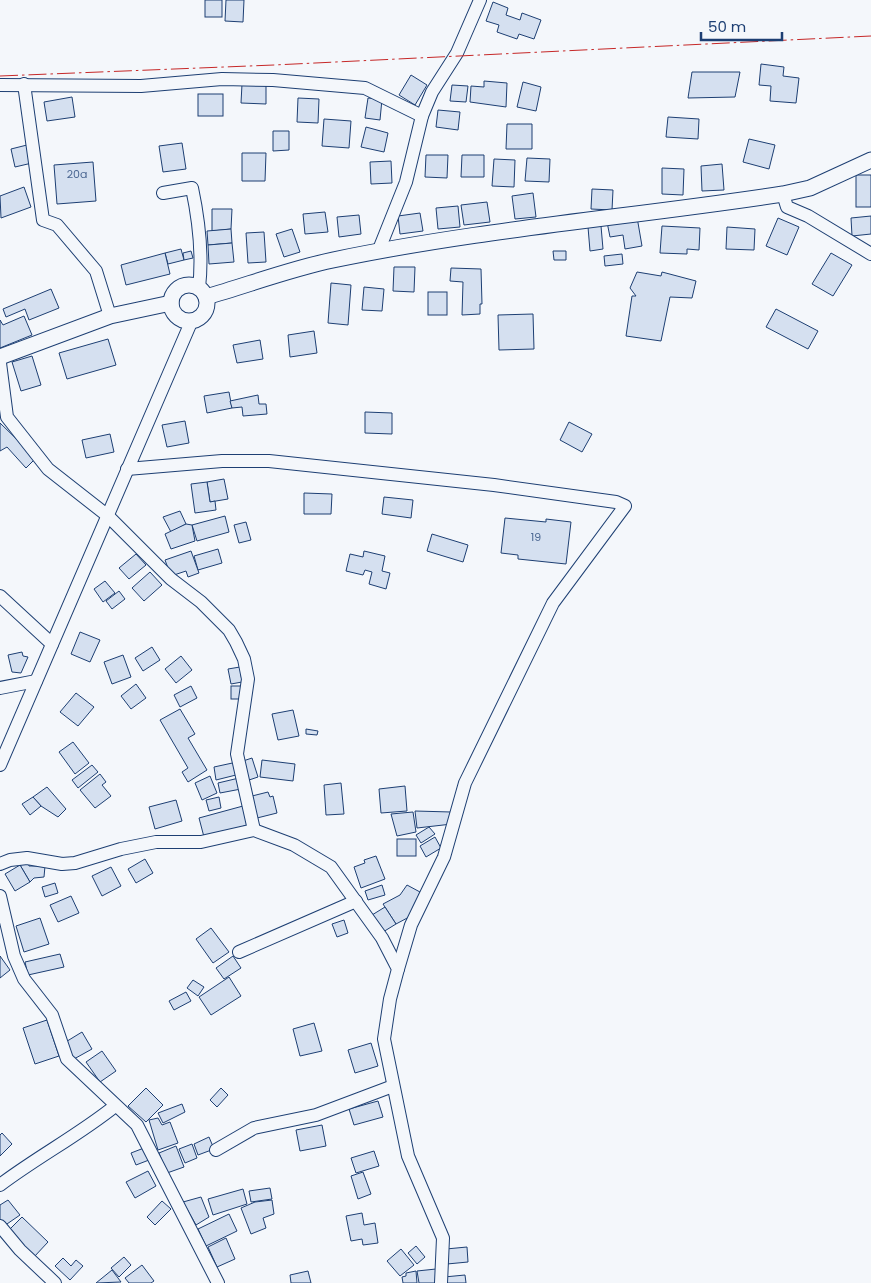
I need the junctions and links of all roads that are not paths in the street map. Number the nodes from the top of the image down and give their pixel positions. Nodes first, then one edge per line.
1 (480, 0) edge
2 (24, 84) junction
3 (0, 85) edge
4 (422, 116) junction
5 (871, 160) edge
6 (163, 193) dead end
7 (782, 194) junction
8 (378, 252) junction
9 (871, 254) edge
10 (203, 293) junction
11 (171, 302) junction
12 (110, 316) junction
13 (192, 320) junction
14 (0, 357) edge
15 (0, 363) edge
16 (3, 418) edge
17 (127, 469) junction
18 (108, 516) junction
19 (0, 596) edge
20 (52, 644) junction
21 (36, 680) junction
22 (0, 688) edge
23 (0, 765) edge
24 (254, 830) junction
25 (0, 864) edge
26 (0, 896) edge
27 (356, 901) junction
28 (239, 952) dead end
29 (398, 969) junction
30 (393, 1086) junction
31 (115, 1106) junction
32 (216, 1150) dead end
33 (0, 1185) edge
34 (0, 1226) edge
35 (56, 1283) edge
36 (218, 1283) edge
37 (441, 1283) edge

1 - 4 street
2 - 3 street
2 - 4 street
2 - 12 street
4 - 8 street
5 - 7 main road
6 - 10 street
7 - 8 main road
7 - 9 street
8 - 10 main road
10 - 11 main road
10 - 13 main road
11 - 12 main road
11 - 13 main road
12 - 14 main road
13 - 17 street
15 - 16 street
16 - 18 street
17 - 18 street
17 - 29 street
18 - 20 street
18 - 24 street
19 - 20 street
20 - 21 street
21 - 22 street
21 - 23 street
24 - 25 street
24 - 27 street
26 - 31 street
27 - 28 street
27 - 29 street
29 - 30 street
30 - 32 street
30 - 37 street
31 - 33 street
31 - 36 street
34 - 35 street

